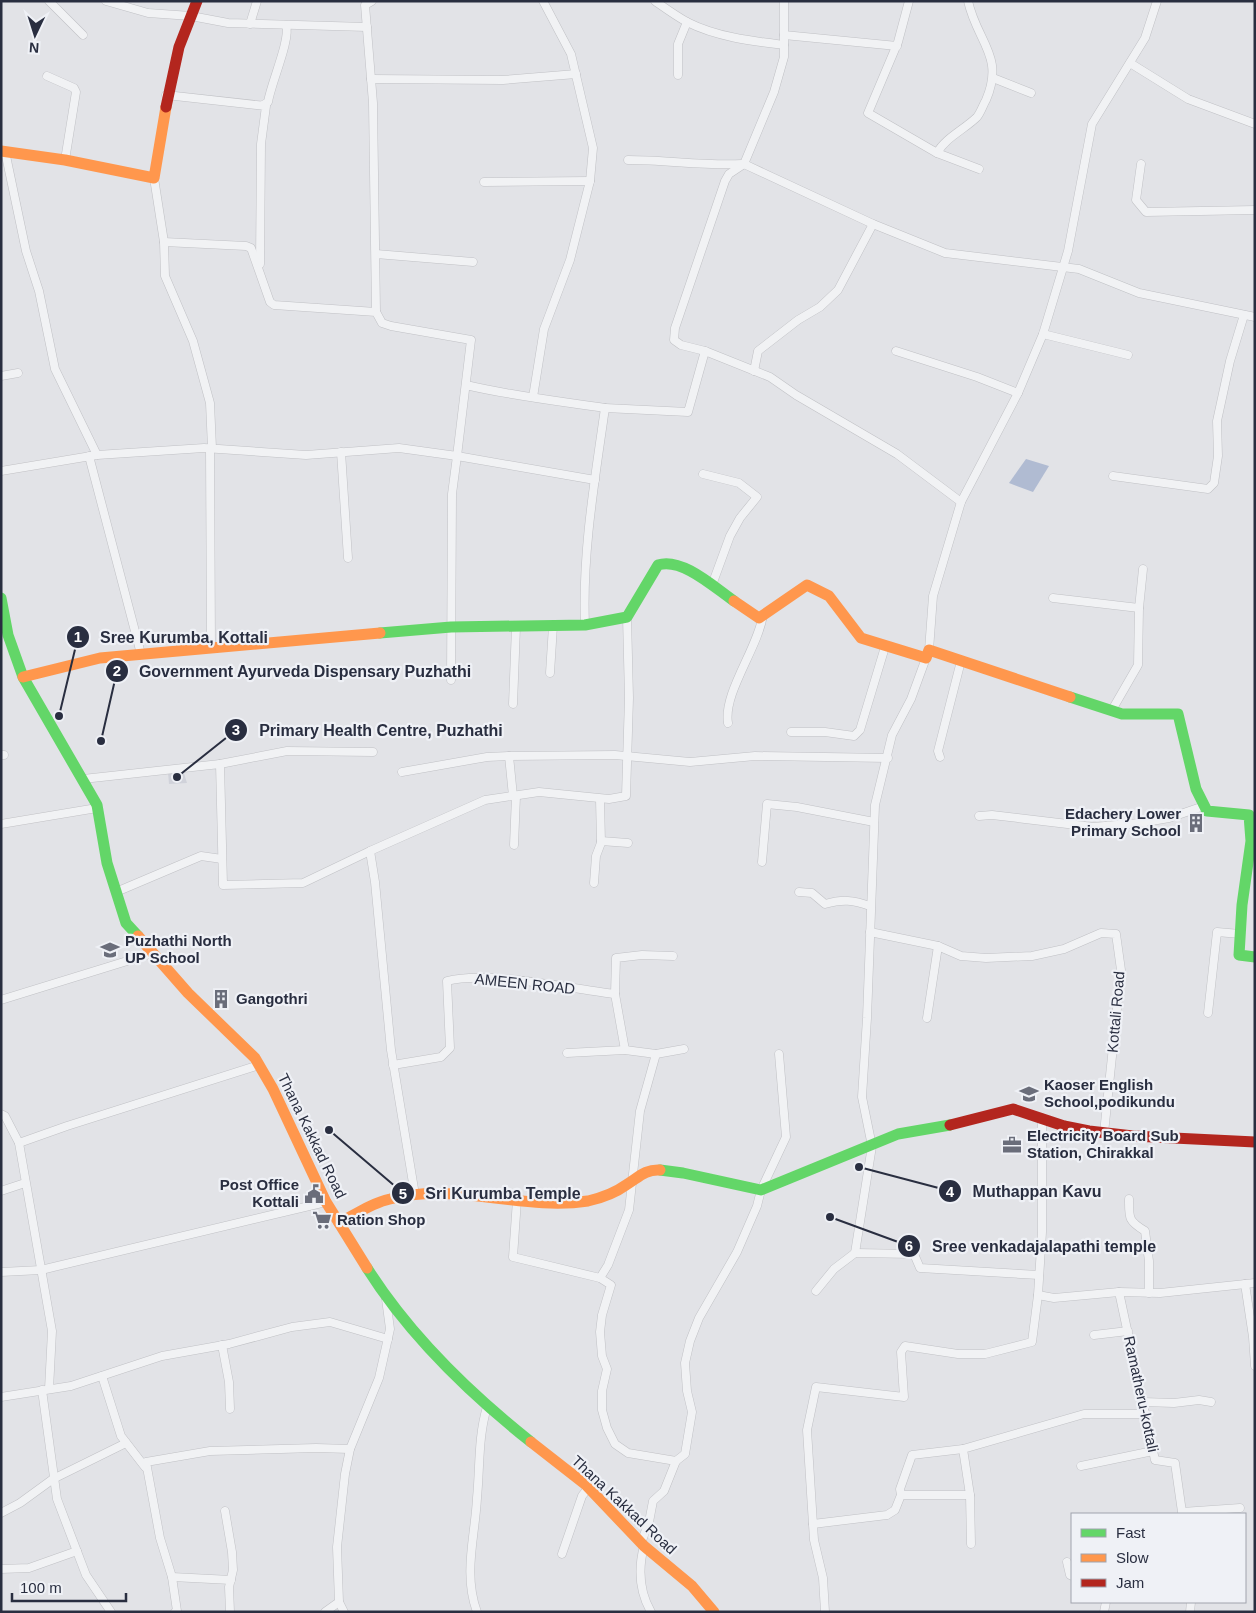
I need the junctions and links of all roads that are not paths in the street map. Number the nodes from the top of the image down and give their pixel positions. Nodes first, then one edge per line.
1 (49, 1) edge
2 (106, 1) edge
3 (197, 1) edge
4 (257, 1) edge
5 (372, 1) edge
6 (543, 1) edge
7 (655, 1) edge
8 (784, 1) edge
9 (909, 1) edge
10 (968, 1) edge
11 (1157, 1) edge
12 (191, 16) junction
13 (687, 22) junction
14 (250, 24) junction
15 (286, 25) junction
16 (367, 27) junction
17 (784, 35) junction
18 (83, 36) dead end
19 (784, 45) junction
20 (897, 46) junction
21 (1130, 63) junction
22 (576, 74) junction
23 (678, 75) dead end
24 (46, 76) dead end
25 (993, 78) junction
26 (371, 79) junction
27 (1031, 93) dead end
28 (166, 95) junction
29 (263, 105) junction
30 (1255, 124) edge
31 (3, 151) edge
32 (937, 153) junction
33 (65, 160) junction
34 (628, 160) dead end
35 (744, 164) junction
36 (1141, 164) dead end
37 (979, 169) dead end
38 (154, 178) junction
39 (484, 182) dead end
40 (590, 182) junction
41 (1255, 210) edge
42 (873, 224) junction
43 (164, 242) junction
44 (376, 254) junction
45 (473, 262) dead end
46 (1063, 267) junction
47 (260, 271) junction
48 (376, 312) junction
49 (1244, 315) junction
50 (1255, 317) edge
51 (1043, 334) junction
52 (704, 351) junction
53 (896, 351) dead end
54 (1128, 355) dead end
55 (754, 371) junction
56 (18, 373) dead end
57 (1, 376) edge
58 (466, 385) junction
59 (1018, 393) junction
60 (533, 397) junction
61 (605, 408) junction
62 (211, 448) junction
63 (341, 452) junction
64 (93, 455) junction
65 (457, 456) junction
66 (1, 471) edge
67 (703, 474) dead end
68 (1113, 476) dead end
69 (595, 480) junction
70 (961, 502) junction
71 (348, 558) dead end
72 (1143, 569) dead end
73 (712, 585) junction
74 (1, 598) edge
75 (1053, 598) dead end
76 (1138, 608) junction
77 (763, 615) junction
78 (627, 617) junction
79 (586, 624) junction
80 (553, 626) junction
81 (451, 627) junction
82 (516, 627) junction
83 (211, 647) junction
84 (885, 647) junction
85 (141, 654) junction
86 (927, 654) junction
87 (960, 661) junction
88 (550, 673) dead end
89 (23, 677) junction
90 (451, 680) dead end
91 (513, 704) dead end
92 (1112, 710) junction
93 (728, 722) dead end
94 (791, 732) dead end
95 (373, 752) dead end
96 (510, 756) junction
97 (627, 756) junction
98 (940, 757) dead end
99 (888, 758) junction
100 (220, 764) junction
101 (402, 772) dead end
102 (83, 779) junction
103 (514, 796) junction
104 (600, 799) junction
105 (1204, 806) junction
106 (97, 808) junction
107 (979, 816) dead end
108 (874, 822) junction
109 (1, 824) edge
110 (601, 841) junction
111 (628, 843) dead end
112 (514, 846) dead end
113 (370, 851) junction
114 (222, 859) junction
115 (762, 862) dead end
116 (594, 883) dead end
117 (116, 892) junction
118 (799, 892) dead end
119 (870, 906) junction
120 (870, 932) junction
121 (1240, 934) junction
122 (938, 946) junction
123 (152, 953) junction
124 (673, 956) dead end
125 (1255, 957) edge
126 (615, 994) junction
127 (1, 1000) edge
128 (1208, 1013) dead end
129 (927, 1018) dead end
130 (684, 1049) dead end
131 (625, 1050) junction
132 (567, 1053) dead end
133 (656, 1054) junction
134 (778, 1054) dead end
135 (393, 1064) junction
136 (259, 1065) junction
137 (1, 1114) edge
138 (1042, 1118) junction
139 (1104, 1132) junction
140 (1255, 1142) edge
141 (18, 1143) junction
142 (872, 1146) junction
143 (632, 1181) junction
144 (25, 1183) junction
145 (761, 1190) junction
146 (1, 1191) edge
147 (415, 1195) junction
148 (1129, 1198) dead end
149 (517, 1200) junction
150 (326, 1202) junction
151 (339, 1222) junction
152 (855, 1253) junction
153 (40, 1270) junction
154 (1, 1272) edge
155 (1039, 1274) junction
156 (600, 1278) junction
157 (1255, 1283) edge
158 (1245, 1284) junction
159 (816, 1291) dead end
160 (1119, 1292) junction
161 (1149, 1293) junction
162 (1038, 1295) junction
163 (386, 1298) junction
164 (1128, 1331) junction
165 (1094, 1336) dead end
166 (388, 1339) junction
167 (222, 1345) junction
168 (1255, 1366) edge
169 (102, 1376) junction
170 (45, 1390) junction
171 (1, 1397) edge
172 (1143, 1402) junction
173 (1211, 1402) dead end
174 (487, 1406) junction
175 (230, 1409) dead end
176 (1146, 1414) junction
177 (126, 1443) junction
178 (350, 1449) junction
179 (963, 1449) junction
180 (1153, 1450) junction
181 (676, 1461) junction
182 (1081, 1466) dead end
183 (149, 1478) junction
184 (53, 1479) junction
185 (588, 1488) junction
186 (901, 1495) junction
187 (970, 1495) junction
188 (1240, 1508) dead end
189 (225, 1510) dead end
190 (1, 1513) edge
191 (1182, 1513) edge
192 (813, 1524) junction
193 (971, 1544) dead end
194 (642, 1545) junction
195 (77, 1551) junction
196 (562, 1554) dead end
197 (1067, 1562) dead end
198 (1, 1569) edge
199 (1071, 1576) edge
200 (172, 1577) junction
201 (231, 1580) junction
202 (339, 1602) junction
203 (176, 1611) edge
204 (111, 1612) edge
205 (230, 1612) edge
206 (325, 1612) edge
207 (344, 1612) edge
208 (477, 1612) edge
209 (651, 1612) edge
210 (714, 1612) edge
211 (825, 1612) edge

1 - 18 street
2 - 12 street
3 - 12 main road
4 - 14 street
5 - 16 street
6 - 22 street
7 - 13 street
8 - 17 street
9 - 20 street
10 - 25 street
11 - 21 street
12 - 14 street
12 - 28 main road
13 - 19 street
13 - 23 street
14 - 15 street
15 - 16 street
15 - 29 street
16 - 26 street
17 - 19 street
17 - 20 street
19 - 35 street
20 - 32 street
21 - 30 street
21 - 46 street
22 - 26 street
22 - 40 street
24 - 33 street
25 - 27 street
25 - 32 street
26 - 44 street
28 - 29 street
28 - 38 main road
29 - 47 street
31 - 33 main road
31 - 64 street
32 - 37 street
33 - 38 main road
34 - 35 street
35 - 42 street
35 - 52 street
36 - 41 street
38 - 43 street
39 - 40 street
40 - 60 street
42 - 46 street
42 - 55 street
43 - 47 street
43 - 62 street
44 - 45 street
44 - 48 street
46 - 49 street
46 - 51 street
47 - 48 street
48 - 58 street
49 - 50 street
49 - 68 street
51 - 54 street
51 - 59 street
52 - 55 street
52 - 61 street
53 - 59 street
55 - 70 street
56 - 57 street
58 - 60 street
58 - 65 street
59 - 70 street
60 - 61 street
61 - 69 street
62 - 63 street
62 - 64 street
62 - 83 street
63 - 65 street
63 - 71 street
64 - 66 street
64 - 85 street
65 - 69 street
65 - 81 street
67 - 73 street
69 - 79 street
70 - 86 street
72 - 76 street
73 - 77 main road
73 - 78 main road
74 - 89 main road, Thana Kakkad Road
75 - 76 street
76 - 92 street
77 - 84 main road
77 - 93 street
78 - 79 main road
78 - 97 street
79 - 80 main road
80 - 82 main road
80 - 88 street
81 - 82 main road
81 - 83 main road
81 - 90 street
82 - 91 street
83 - 85 main road
84 - 86 main road
84 - 94 street
85 - 89 main road
86 - 87 main road
86 - 99 street
87 - 92 main road
87 - 98 street
89 - 102 main road, Thana Kakkad Road
92 - 105 main road
95 - 100 street
96 - 97 street
96 - 101 street
96 - 103 street
97 - 99 street
97 - 104 street
99 - 108 street
100 - 102 street
100 - 114 street
102 - 106 main road, Thana Kakkad Road
103 - 104 street
103 - 112 street
103 - 113 street
104 - 110 street
105 - 107 street
105 - 121 main road
106 - 109 street
106 - 117 main road, Thana Kakkad Road
108 - 115 street
108 - 119 street
110 - 111 street
110 - 116 street
113 - 114 street
113 - 135 street
114 - 117 street
117 - 123 main road, Thana Kakkad Road
118 - 119 street
119 - 120 street
120 - 122 street, Kottali Road
120 - 142 street
121 - 125 main road
121 - 128 street
122 - 129 street
122 - 139 street, Kottali Road
123 - 127 street
123 - 136 main road, Thana Kakkad Road
124 - 126 street
126 - 131 street
126 - 135 street, AMEEN ROAD
130 - 133 street
131 - 132 street
131 - 133 street
133 - 143 street
134 - 145 street
135 - 147 street
136 - 141 street
136 - 150 main road, Thana Kakkad Road
137 - 141 street
138 - 139 main road
138 - 142 main road
138 - 155 street
139 - 140 main road
141 - 144 street
142 - 145 main road
142 - 152 street
143 - 145 main road
143 - 149 main road
143 - 156 street
144 - 146 street
144 - 153 street
145 - 181 street
147 - 149 main road
147 - 151 main road
148 - 161 street
149 - 156 street
150 - 151 main road, Thana Kakkad Road
150 - 153 street
151 - 163 main road, Thana Kakkad Road
152 - 155 street
152 - 159 street
153 - 154 street
153 - 170 street
155 - 162 street
156 - 181 street
157 - 158 street
158 - 161 street
158 - 168 street
160 - 161 street
160 - 162 street
160 - 164 street, Ramatheru-kottali
162 - 192 street
163 - 166 street
163 - 174 main road, Thana Kakkad Road
164 - 165 street
164 - 172 street, Ramatheru-kottali
166 - 167 street
166 - 178 street
167 - 169 street
167 - 175 street
169 - 170 street
169 - 177 street
170 - 171 street
170 - 184 street
172 - 173 street
172 - 176 street, Ramatheru-kottali
174 - 185 main road, Thana Kakkad Road
174 - 208 street
176 - 179 street
176 - 180 street, Ramatheru-kottali
177 - 183 street
177 - 184 street
178 - 183 street
178 - 202 street
179 - 186 street
179 - 187 street
180 - 182 street
180 - 191 street, Ramatheru-kottali
181 - 194 street
183 - 200 street
184 - 190 street
184 - 195 street
185 - 194 main road, Thana Kakkad Road
185 - 196 street
186 - 187 street
186 - 192 street
187 - 193 street
188 - 191 street, Ramatheru-kottali
189 - 201 street
192 - 211 street
194 - 209 street
194 - 210 main road, Thana Kakkad Road
195 - 198 street
195 - 204 street
197 - 199 street
200 - 201 street
200 - 203 street
201 - 205 street
202 - 206 street
202 - 207 street

